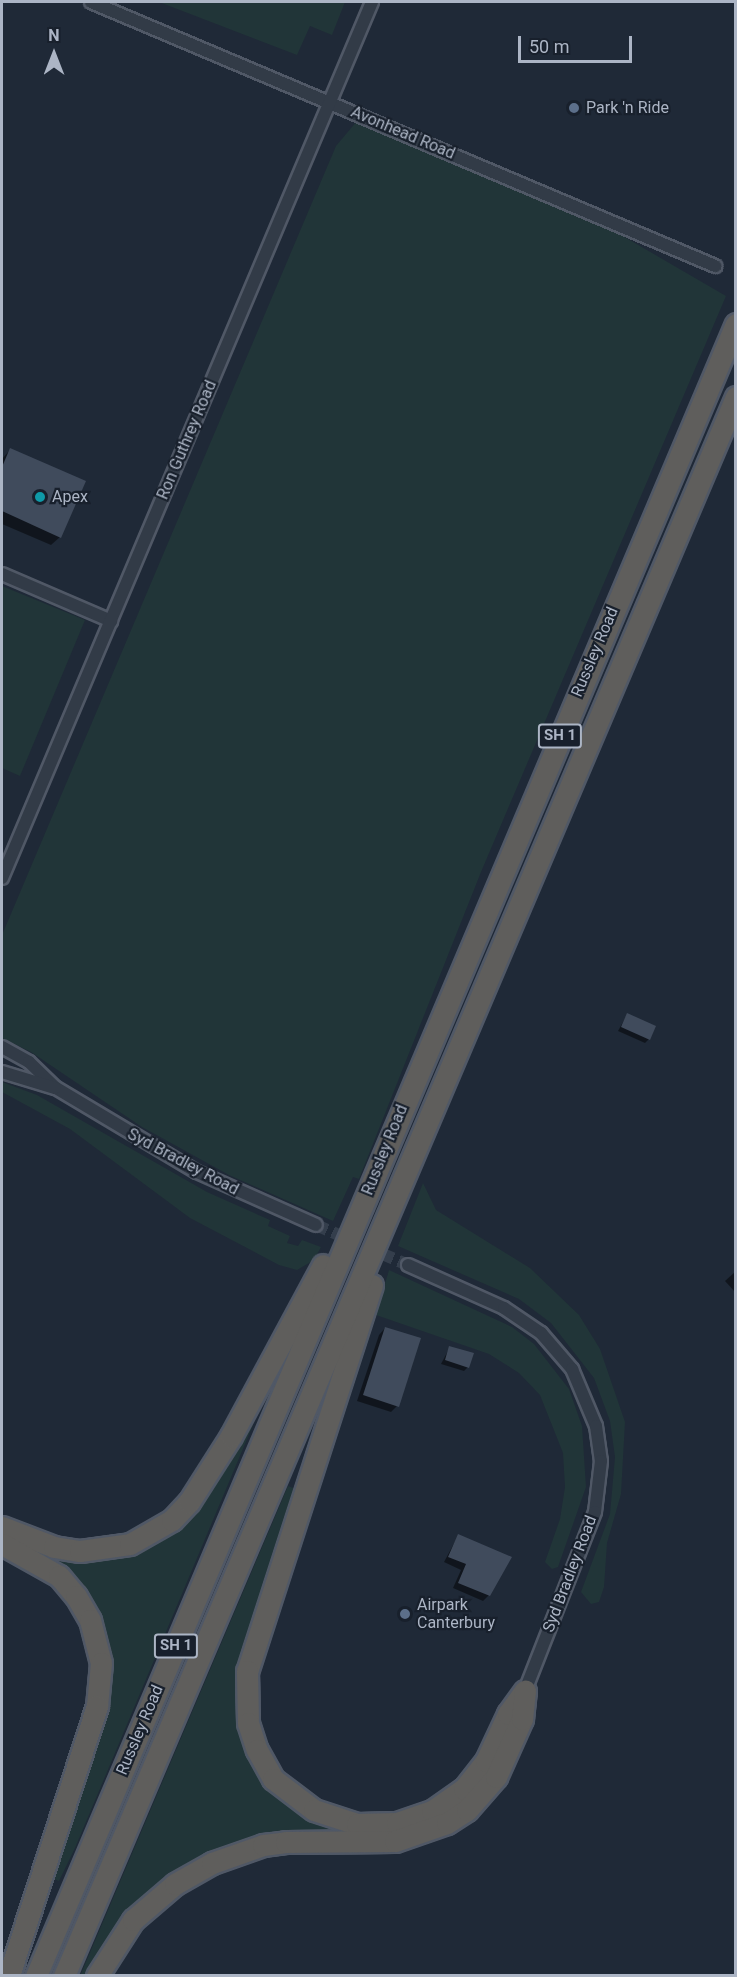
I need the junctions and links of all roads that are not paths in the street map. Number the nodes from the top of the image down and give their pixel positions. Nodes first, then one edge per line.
1 (91, 2) edge
2 (372, 2) edge
3 (331, 102) junction
4 (715, 266) dead end
5 (735, 324) edge
6 (735, 397) edge
7 (2, 574) edge
8 (111, 621) junction
9 (2, 878) edge
10 (2, 1047) edge
11 (2, 1072) edge
12 (56, 1088) junction
13 (385, 1148) junction
14 (389, 1218) junction
15 (316, 1225) tunnel mouth
16 (408, 1265) tunnel mouth
17 (2, 1527) edge
18 (2, 1544) edge
19 (525, 1691) junction
20 (9, 1976) edge
21 (36, 1976) edge
22 (64, 1976) edge
23 (97, 1976) edge

1 - 3 street, Avonhead Road
2 - 3 street, Ron Guthrey Road
3 - 4 street, Avonhead Road
3 - 8 street, Ron Guthrey Road
5 - 13 highway, Russley Road / SH 1
6 - 14 highway, Russley Road / SH 1
7 - 8 street
8 - 9 street, Ron Guthrey Road
10 - 12 street, Syd Bradley Road
11 - 12 street, Syd Bradley Road
12 - 15 street, Syd Bradley Road
13 - 17 highway
13 - 21 highway, Russley Road / SH 1
14 - 19 highway
14 - 22 highway, Russley Road / SH 1
16 - 19 street, Syd Bradley Road
18 - 20 highway
19 - 23 highway

